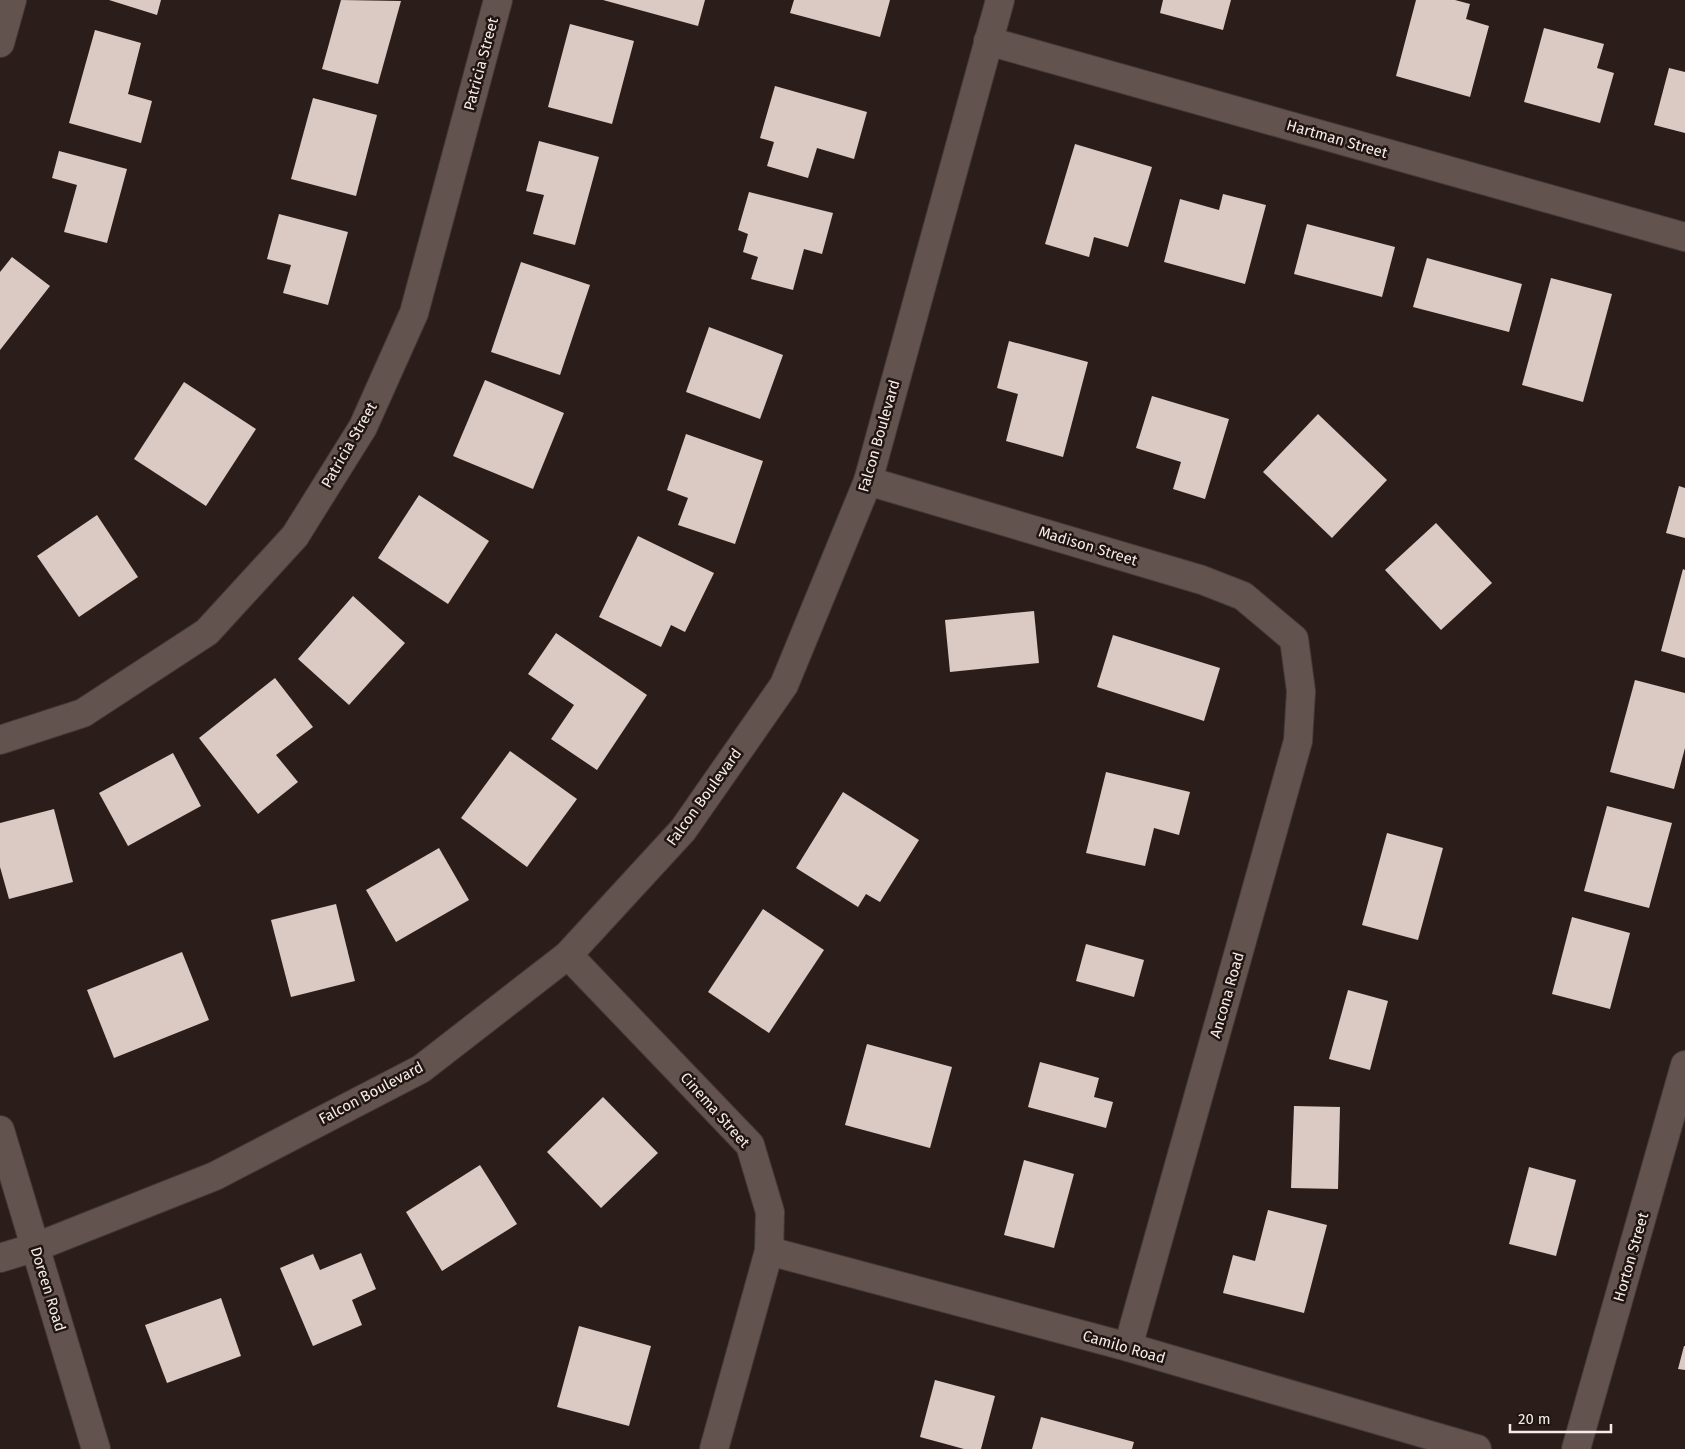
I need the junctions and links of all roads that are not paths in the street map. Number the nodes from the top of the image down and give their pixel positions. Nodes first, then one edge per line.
1 (12, 0) edge
2 (498, 0) edge
3 (1000, 0) edge
4 (988, 41) junction
5 (0, 43) edge
6 (1685, 237) edge
7 (868, 481) junction
8 (1294, 639) joint
9 (0, 740) edge
10 (568, 956) junction
11 (1685, 1065) edge
12 (0, 1130) edge
13 (36, 1247) junction
14 (769, 1251) junction
15 (0, 1258) edge
16 (1128, 1347) junction
17 (96, 1449) edge
18 (714, 1449) edge
19 (1478, 1449) edge
20 (1576, 1449) edge

1 - 5 street
2 - 9 street, Patricia Street
3 - 4 street, Falcon Boulevard
4 - 6 street, Hartman Street
4 - 7 street, Falcon Boulevard
7 - 8 street, Madison Street
7 - 10 street, Falcon Boulevard
8 - 16 street, Ancona Road
10 - 13 street, Falcon Boulevard
10 - 14 street, Cinema Street
11 - 20 street, Horton Street
12 - 13 street, Doreen Road
13 - 15 street, Falcon Boulevard
13 - 17 street, Doreen Road
14 - 16 street, Camilo Road
14 - 18 street, Cinema Street
16 - 19 street, Camilo Road

